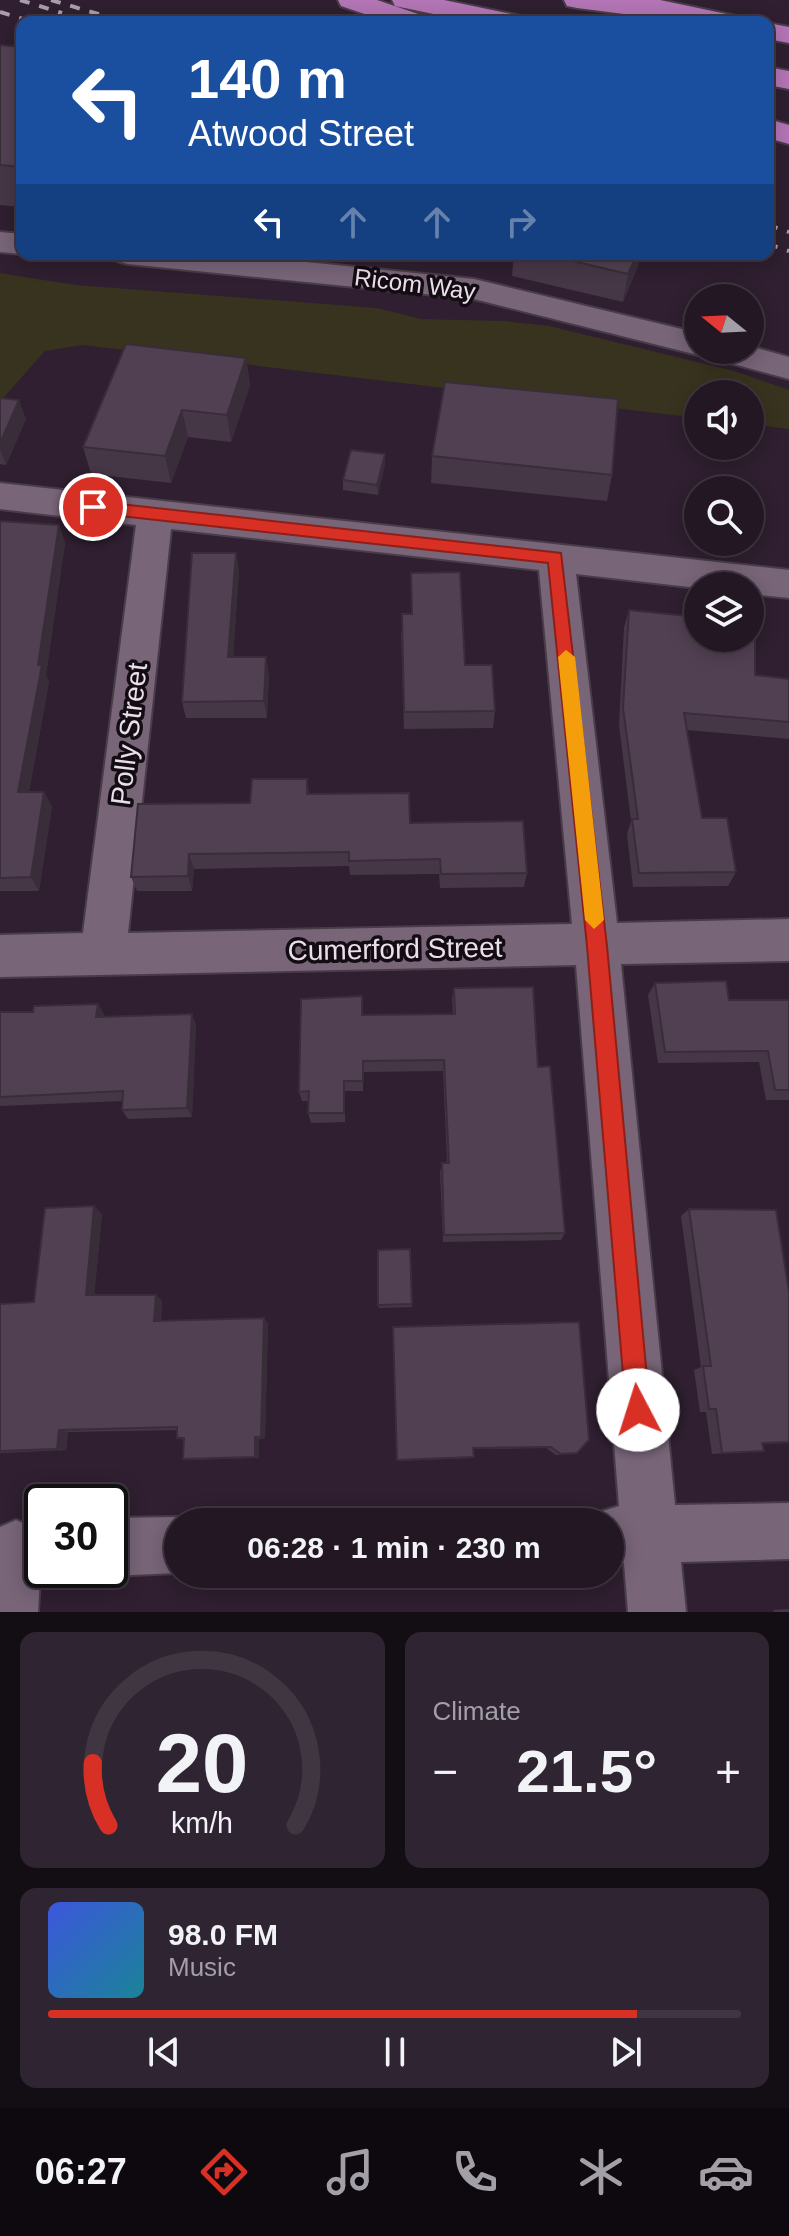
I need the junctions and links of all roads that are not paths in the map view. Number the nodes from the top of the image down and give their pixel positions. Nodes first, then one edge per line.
1 (351, 0) edge
2 (405, 0) edge
3 (577, 0) edge
4 (621, 0) edge
5 (682, 13) junction
6 (397, 16) edge
7 (482, 16) edge
8 (697, 16) edge
9 (187, 260) edge
10 (684, 341) edge
11 (764, 361) edge
12 (789, 368) edge
13 (0, 496) edge
14 (155, 514) junction
15 (556, 558) junction
16 (789, 584) edge
17 (789, 940) edge
18 (597, 946) junction
19 (103, 954) junction
20 (0, 956) edge
21 (789, 1531) edge
22 (629, 1535) edge
23 (164, 1545) edge
24 (128, 1546) edge
25 (19, 1549) edge
26 (9, 1612) edge
27 (657, 1612) edge

1 - 6 highway
2 - 7 highway
3 - 5 highway
4 - 5 highway
5 - 8 highway
9 - 10 street, Ricom Way
11 - 12 street
13 - 14 street
14 - 15 street
14 - 19 street, Polly Street
15 - 16 street
15 - 18 street
17 - 18 street, Cumerford Street
18 - 19 street, Cumerford Street
18 - 22 street
19 - 20 street, Cumerford Street
21 - 22 street
22 - 27 street
23 - 24 street
25 - 26 street

